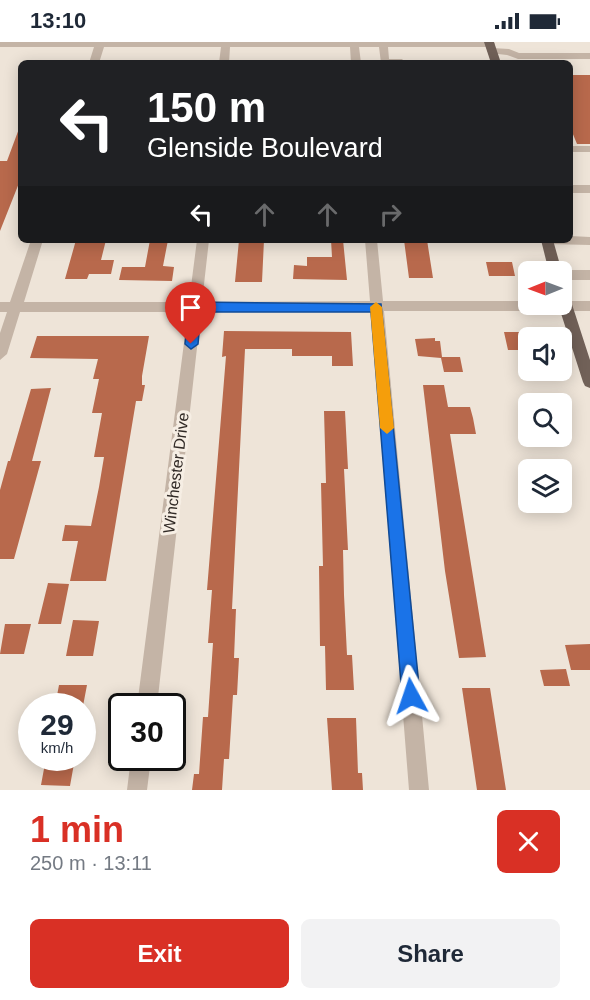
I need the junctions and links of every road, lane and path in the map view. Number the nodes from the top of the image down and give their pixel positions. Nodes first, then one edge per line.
1 (226, 43) edge
2 (452, 43) edge
3 (0, 44) edge
4 (100, 44) junction
5 (354, 45) junction
6 (383, 45) junction
7 (399, 45) junction
8 (490, 46) edge
9 (590, 56) edge
10 (95, 60) edge
11 (224, 60) edge
12 (356, 60) edge
13 (385, 60) edge
14 (402, 60) edge
15 (519, 60) edge
16 (573, 149) edge
17 (590, 149) edge
18 (573, 189) edge
19 (590, 189) edge
20 (573, 241) edge
21 (590, 241) edge
22 (36, 243) edge
23 (203, 243) edge
24 (371, 243) edge
25 (548, 243) edge
26 (553, 261) edge
27 (572, 275) edge
28 (590, 275) edge
29 (518, 302) edge
30 (572, 302) edge
31 (590, 306) edge
32 (0, 307) edge
33 (15, 307) junction
34 (195, 307) junction
35 (376, 307) junction
36 (568, 315) edge
37 (0, 354) edge
38 (590, 382) edge
39 (149, 693) edge
40 (139, 771) edge
41 (137, 790) edge
42 (419, 790) edge

1 - 4 street
1 - 5 street
1 - 11 street
2 - 7 street
2 - 8 street
3 - 4 street
4 - 10 street
5 - 6 street
5 - 12 street
6 - 7 street
6 - 13 street
7 - 14 street
8 - 15 street
9 - 15 street
16 - 17 street
18 - 19 street
20 - 21 street
22 - 33 street
23 - 34 street, Winchester Drive
24 - 35 street
25 - 26 main road
27 - 28 street
29 - 35 street
30 - 31 street
32 - 33 street
33 - 34 street
33 - 37 street
34 - 35 street
34 - 39 street, Winchester Drive
35 - 42 street
36 - 38 main road
40 - 41 street

